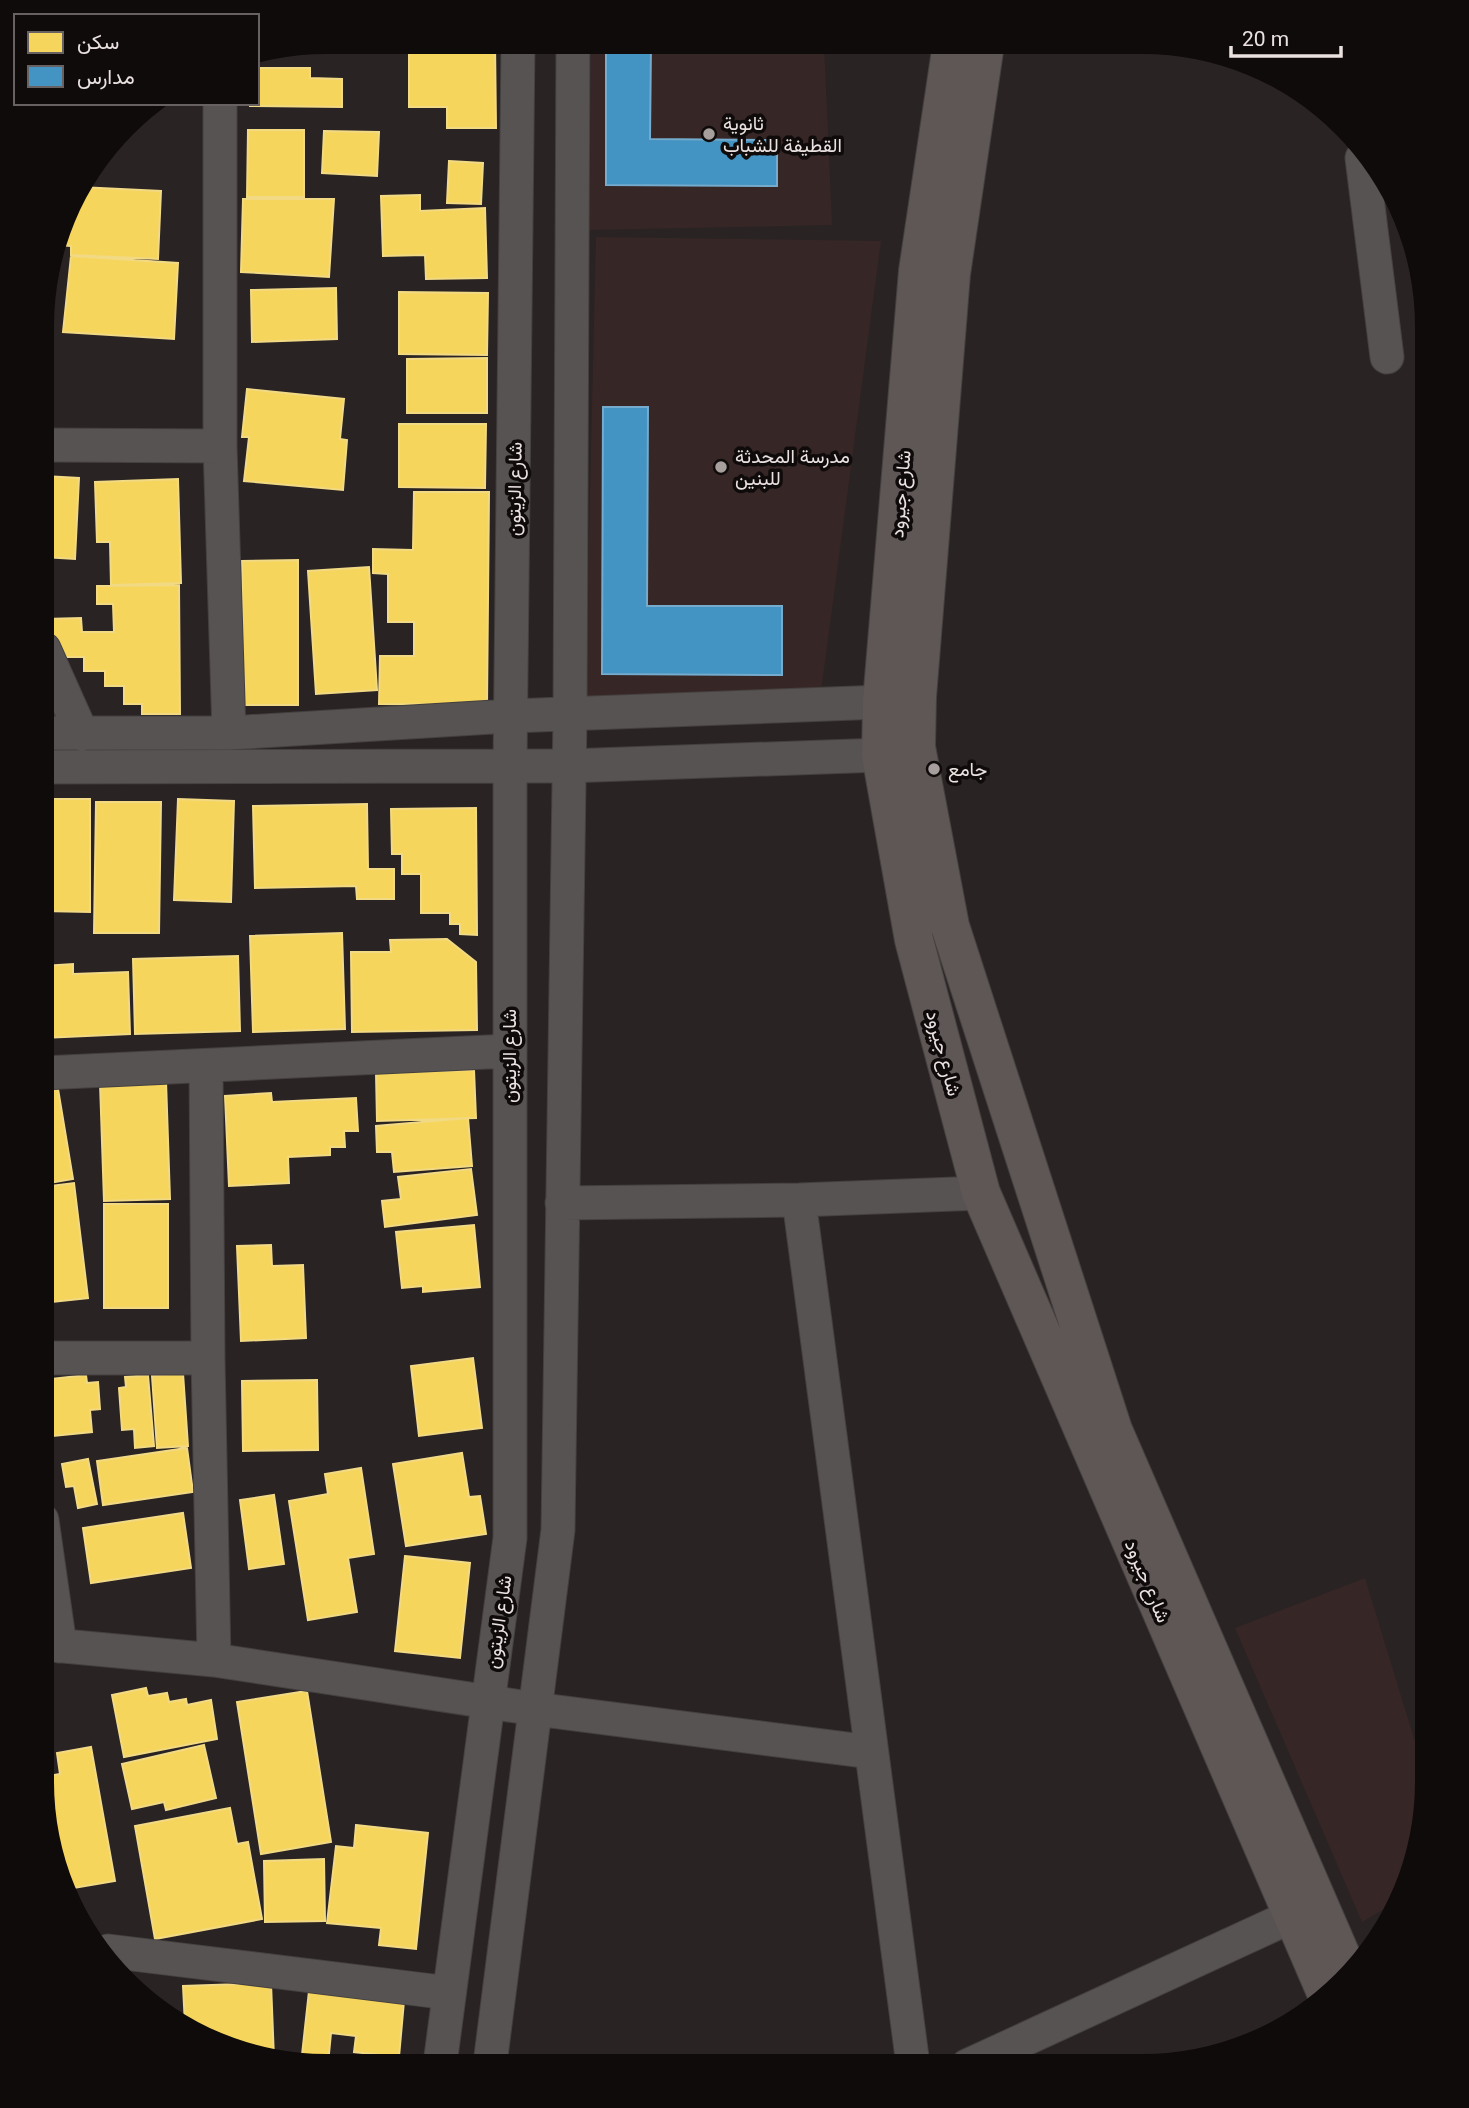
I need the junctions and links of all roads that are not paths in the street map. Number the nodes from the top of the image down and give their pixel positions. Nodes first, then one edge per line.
1 (518, 54) edge
2 (573, 54) edge
3 (951, 54) edge
4 (984, 54) edge
5 (220, 105) edge
6 (1369, 175) edge
7 (1377, 195) edge
8 (1387, 356) dead end
9 (54, 445) edge
10 (220, 446) junction
11 (54, 671) edge
12 (900, 700) junction
13 (570, 715) junction
14 (511, 716) junction
15 (54, 733) edge
16 (229, 733) junction
17 (82, 734) junction
18 (899, 751) junction
19 (510, 766) junction
20 (568, 766) junction
21 (54, 767) edge
22 (509, 1051) junction
23 (206, 1066) junction
24 (54, 1073) edge
25 (981, 1193) junction
26 (799, 1200) junction
27 (562, 1203) junction
28 (54, 1358) edge
29 (208, 1358) junction
30 (54, 1645) edge
31 (214, 1660) junction
32 (488, 1702) junction
33 (535, 1709) junction
34 (871, 1752) junction
35 (1292, 1916) junction
36 (125, 1963) edge
37 (1345, 1964) edge
38 (1323, 1985) edge
39 (449, 1993) junction
40 (441, 2054) edge
41 (491, 2054) edge
42 (912, 2054) edge
43 (993, 2054) edge

1 - 14 street, شارع الزيتون
2 - 13 street
3 - 12 main road, شارع جيرود
4 - 12 main road, شارع جيرود
5 - 10 street
6 - 7 street
7 - 8 street
9 - 10 street
10 - 16 street
11 - 17 street
12 - 13 street
12 - 18 main road, شارع جيرود
13 - 14 street
13 - 20 street
14 - 16 street
14 - 19 street, شارع الزيتون
15 - 17 street
16 - 17 street
18 - 20 street
18 - 25 main road, شارع جيرود
18 - 37 main road, شارع جيرود
19 - 20 street
19 - 21 street
19 - 22 street, شارع الزيتون
20 - 27 street
22 - 23 street
22 - 32 street, شارع الزيتون
23 - 24 street
23 - 29 street
25 - 26 street
25 - 35 main road, شارع جيرود
26 - 27 street
26 - 34 street
27 - 33 street
28 - 29 street
29 - 31 street
30 - 31 street
31 - 32 street
32 - 33 street
32 - 39 street, شارع الزيتون
33 - 34 street
33 - 41 street
34 - 42 street
35 - 38 main road, شارع جيرود
35 - 43 street
36 - 39 street
39 - 40 street, شارع الزيتون

